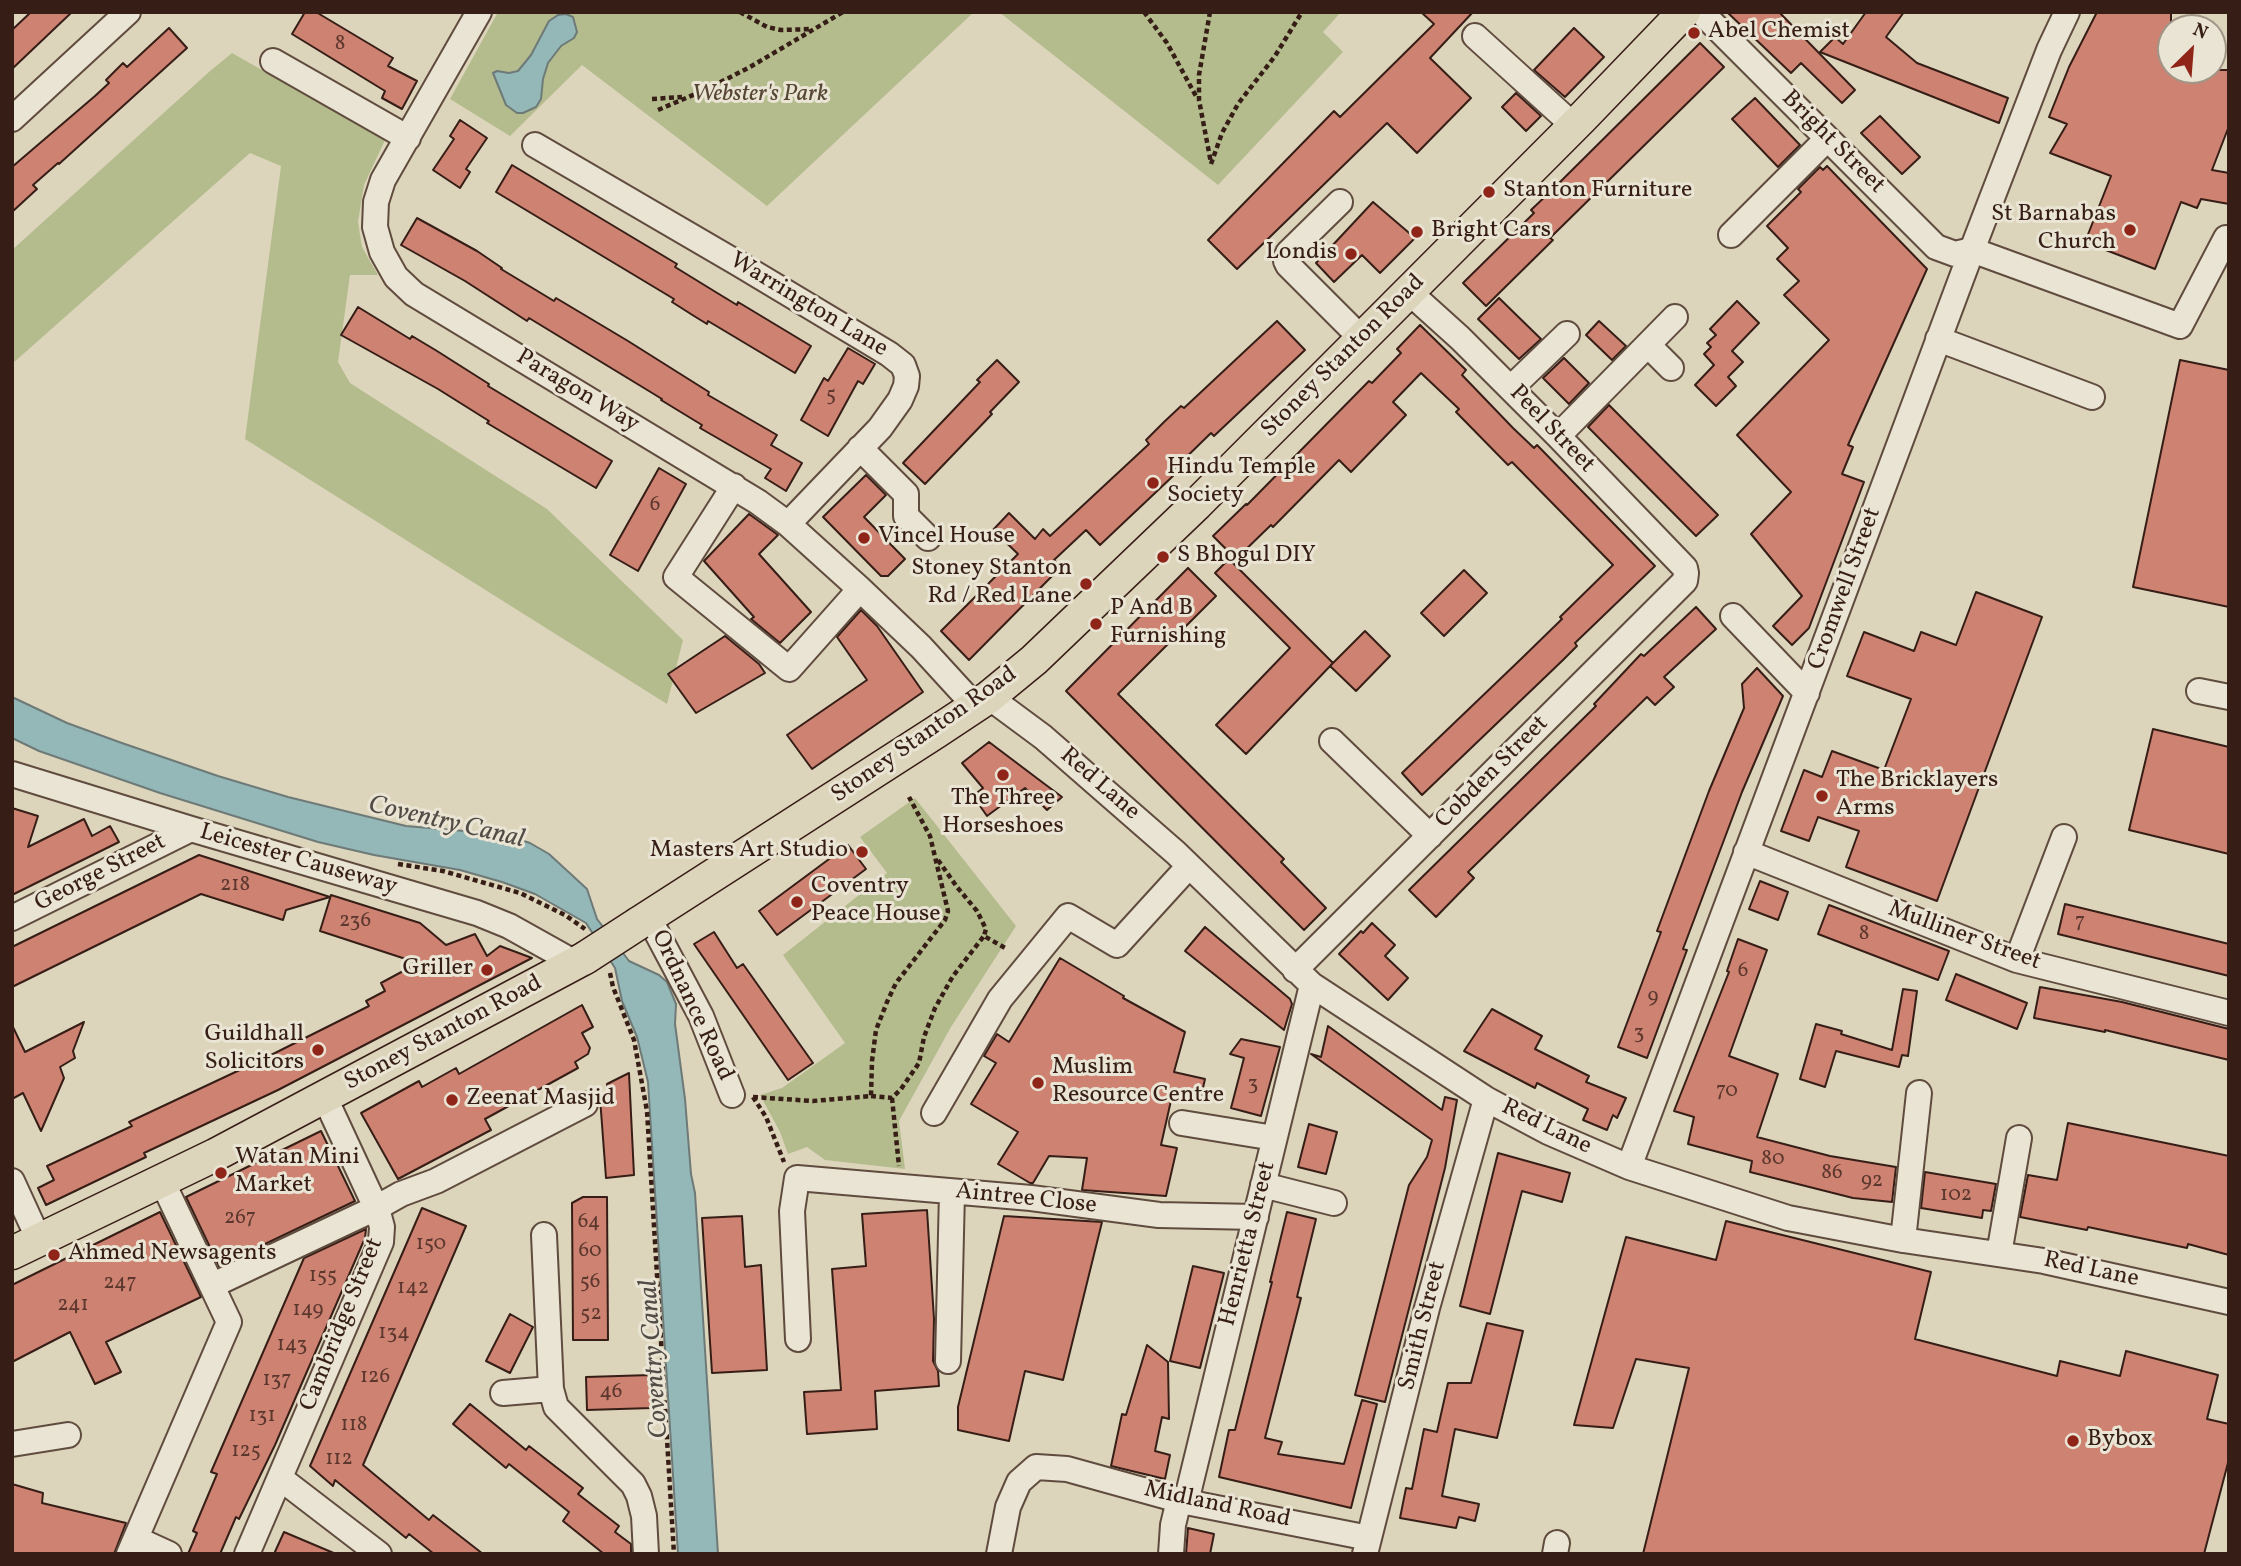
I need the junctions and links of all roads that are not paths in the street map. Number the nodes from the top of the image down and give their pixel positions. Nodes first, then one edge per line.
1 (479, 12) edge
2 (1684, 12) edge
3 (1701, 12) edge
4 (2067, 12) edge
5 (125, 13) edge
6 (1475, 36) dead end
7 (273, 61) dead end
8 (12, 119) edge
9 (1574, 126) junction
10 (408, 138) junction
11 (1827, 139) junction
12 (534, 145) dead end
13 (1340, 202) dead end
14 (1731, 235) dead end
15 (2229, 239) edge
16 (1972, 250) junction
17 (1409, 292) junction
18 (1675, 317) dead end
19 (1567, 334) dead end
20 (1362, 339) junction
21 (1938, 339) junction
22 (1648, 345) junction
23 (1671, 368) dead end
24 (1511, 388) junction
25 (2092, 397) dead end
26 (1558, 436) junction
27 (860, 448) junction
28 (734, 486) junction
29 (788, 524) junction
30 (928, 538) dead end
31 (1686, 573) joint
32 (860, 589) junction
33 (1733, 616) dead end
34 (2199, 691) dead end
35 (1807, 693) junction
36 (2229, 697) edge
37 (982, 701) junction
38 (1332, 741) dead end
39 (12, 774) edge
40 (191, 829) junction
41 (1430, 836) junction
42 (2064, 837) dead end
43 (1746, 852) junction
44 (1189, 866) junction
45 (12, 918) edge
46 (644, 920) junction
47 (589, 954) junction
48 (2017, 960) junction
49 (1303, 978) junction
50 (2229, 1013) edge
51 (1919, 1093) dead end
52 (743, 1096) road end
53 (325, 1098) junction
54 (1486, 1099) junction
55 (585, 1104) dead end
56 (934, 1113) dead end
57 (1182, 1123) dead end
58 (1274, 1138) junction
59 (2019, 1138) dead end
60 (1629, 1167) junction
61 (12, 1181) edge
62 (162, 1181) junction
63 (1263, 1185) junction
64 (952, 1192) junction
65 (1334, 1203) dead end
66 (376, 1208) junction
67 (1256, 1217) junction
68 (544, 1235) dead end
69 (1903, 1240) junction
70 (26, 1246) edge
71 (1999, 1254) junction
72 (212, 1285) junction
73 (2229, 1302) edge
74 (798, 1339) dead end
75 (948, 1361) dead end
76 (551, 1389) junction
77 (503, 1393) dead end
78 (68, 1435) dead end
79 (12, 1444) edge
80 (280, 1478) junction
81 (1182, 1501) junction
82 (1367, 1546) edge
83 (137, 1548) edge
84 (169, 1554) edge
85 (247, 1554) edge
86 (379, 1554) edge
87 (646, 1554) edge
88 (999, 1554) edge
89 (1171, 1554) edge

1 - 10 street, Paragon Way
2 - 9 main road, Stoney Stanton Road
3 - 11 street, Bright Street
4 - 16 street, Cromwell Street
5 - 8 street
6 - 9 street
7 - 10 street
9 - 17 main road, Stoney Stanton Road
10 - 28 street, Paragon Way
11 - 14 street
11 - 16 street, Bright Street
12 - 27 street, Warrington Lane
13 - 20 street
15 - 16 street, Bright Street
16 - 21 street, Cromwell Street
17 - 20 main road, Stoney Stanton Road
17 - 24 street, Peel Street
18 - 22 street
19 - 24 street
20 - 37 main road, Stoney Stanton Road
21 - 25 street
21 - 35 street, Cromwell Street
22 - 23 street
22 - 26 street
24 - 26 street, Peel Street
26 - 31 street, Peel Street
27 - 29 street, Warrington Lane
27 - 30 street
28 - 29 street, Paragon Way
28 - 32 street
29 - 32 street, Paragon Way
31 - 41 street, Cobden Street
32 - 37 street, Paragon Way
33 - 35 street
34 - 36 street
35 - 43 street, Cromwell Street
37 - 44 street, Red Lane
37 - 46 main road, Stoney Stanton Road
38 - 41 street
39 - 40 street, Leicester Causeway
40 - 45 street, George Street
40 - 47 street, Leicester Causeway
41 - 49 street, Cobden Street
42 - 48 street
43 - 48 street, Mulliner Street
43 - 60 street, Cromwell Street
44 - 49 street, Red Lane
44 - 56 street
46 - 47 main road, Stoney Stanton Road, bridge
46 - 52 street, Ordnance Road
47 - 53 main road, Stoney Stanton Road
48 - 50 street, Mulliner Street
49 - 54 street, Red Lane
49 - 58 street, Henrietta Street
51 - 69 street
53 - 62 main road, Stoney Stanton Road
53 - 66 street, Cambridge Street
54 - 60 street, Red Lane
54 - 82 street, Smith Street
55 - 66 street
57 - 58 street
58 - 63 street, Henrietta Street
59 - 71 street
60 - 69 street, Red Lane
61 - 70 street
62 - 70 main road, Stoney Stanton Road
62 - 72 street
63 - 65 street
63 - 67 street, Henrietta Street
64 - 67 street, Aintree Close
64 - 74 street, Aintree Close
64 - 75 street
66 - 72 street
66 - 80 street, Cambridge Street
67 - 81 street, Henrietta Street
68 - 76 street
69 - 71 street, Red Lane
71 - 73 street, Red Lane
72 - 83 street
76 - 77 street
76 - 87 street
78 - 79 street
80 - 85 street, Cambridge Street
80 - 86 street
81 - 82 street, Midland Road
81 - 88 street, Midland Road
81 - 89 street, Henrietta Street
83 - 84 street

